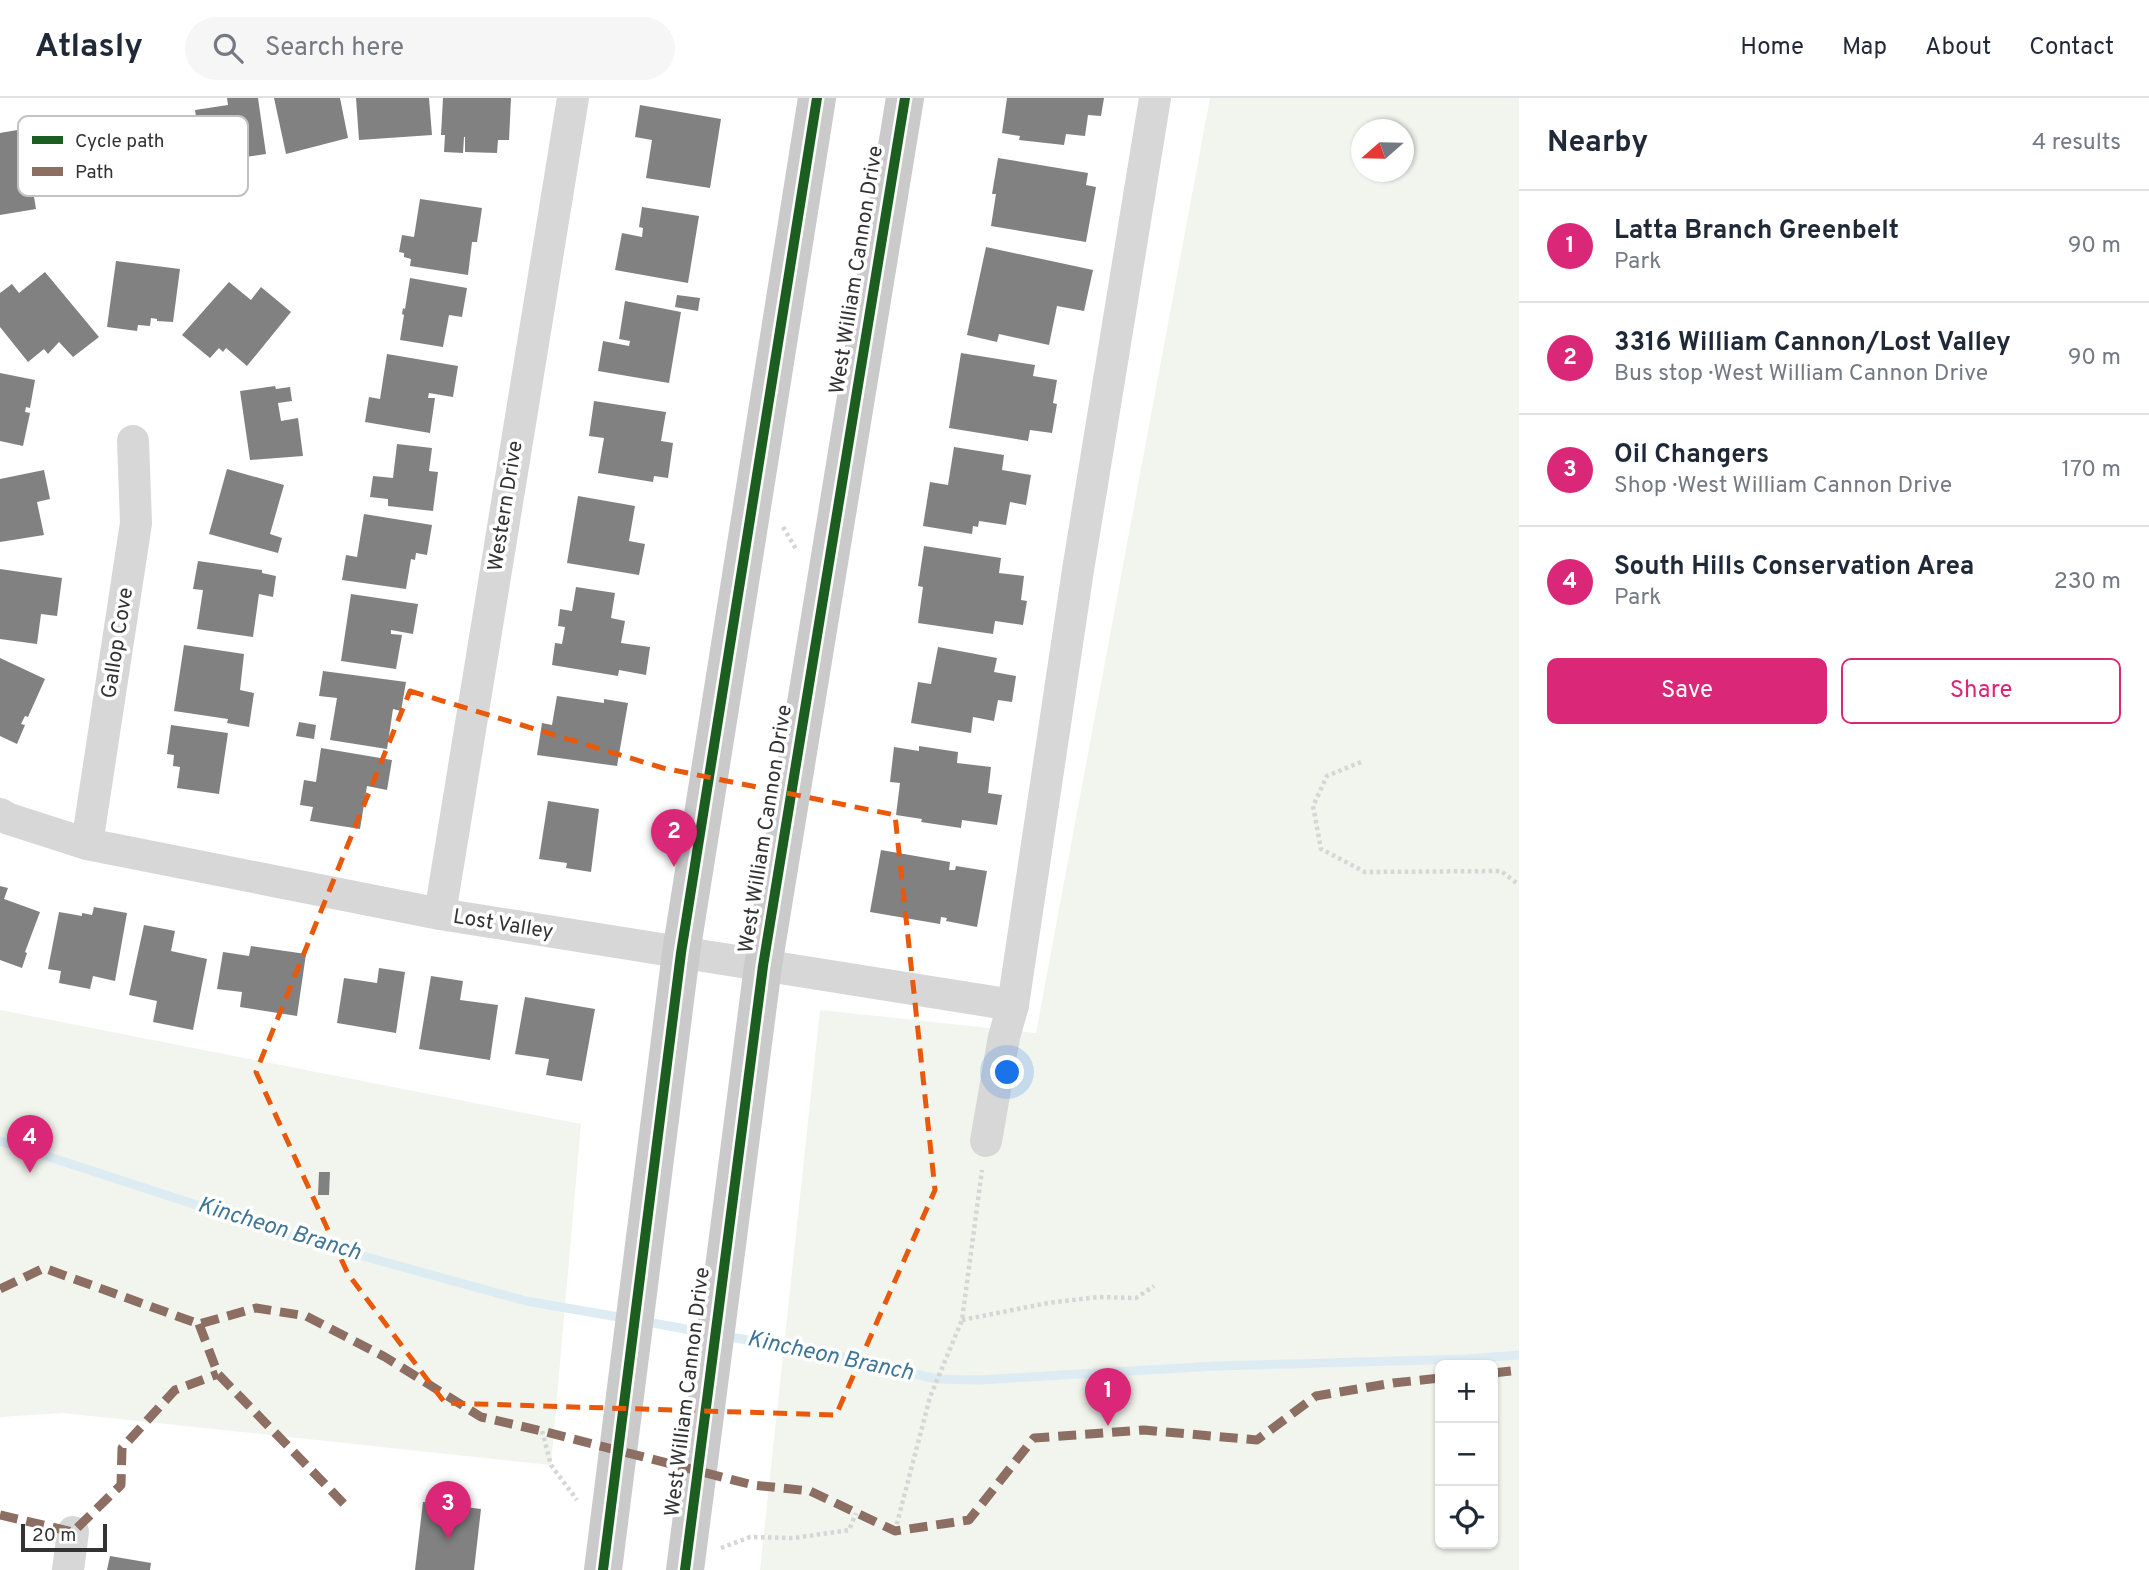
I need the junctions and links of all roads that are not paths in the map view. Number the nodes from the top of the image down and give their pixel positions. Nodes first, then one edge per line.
1 (573, 98) edge
2 (817, 98) edge
3 (905, 98) edge
4 (1155, 98) edge
5 (133, 441) dead end
6 (0, 814) edge
7 (87, 844) junction
8 (440, 914) junction
9 (681, 953) junction
10 (763, 966) junction
11 (1013, 1005) junction
12 (986, 1141) road end
13 (73, 1532) dead end
14 (68, 1570) edge
15 (603, 1570) edge
16 (685, 1570) edge

1 - 8 street, Western Drive
2 - 9 main road
3 - 10 main road, West William Cannon Drive
4 - 11 street
5 - 7 street, Gallop Cove
6 - 7 street, Lost Valley
7 - 8 street, Lost Valley
8 - 9 street, Lost Valley
9 - 10 street, Lost Valley
9 - 15 main road
10 - 11 street, Lost Valley
10 - 16 main road, West William Cannon Drive
11 - 12 street
13 - 14 street

